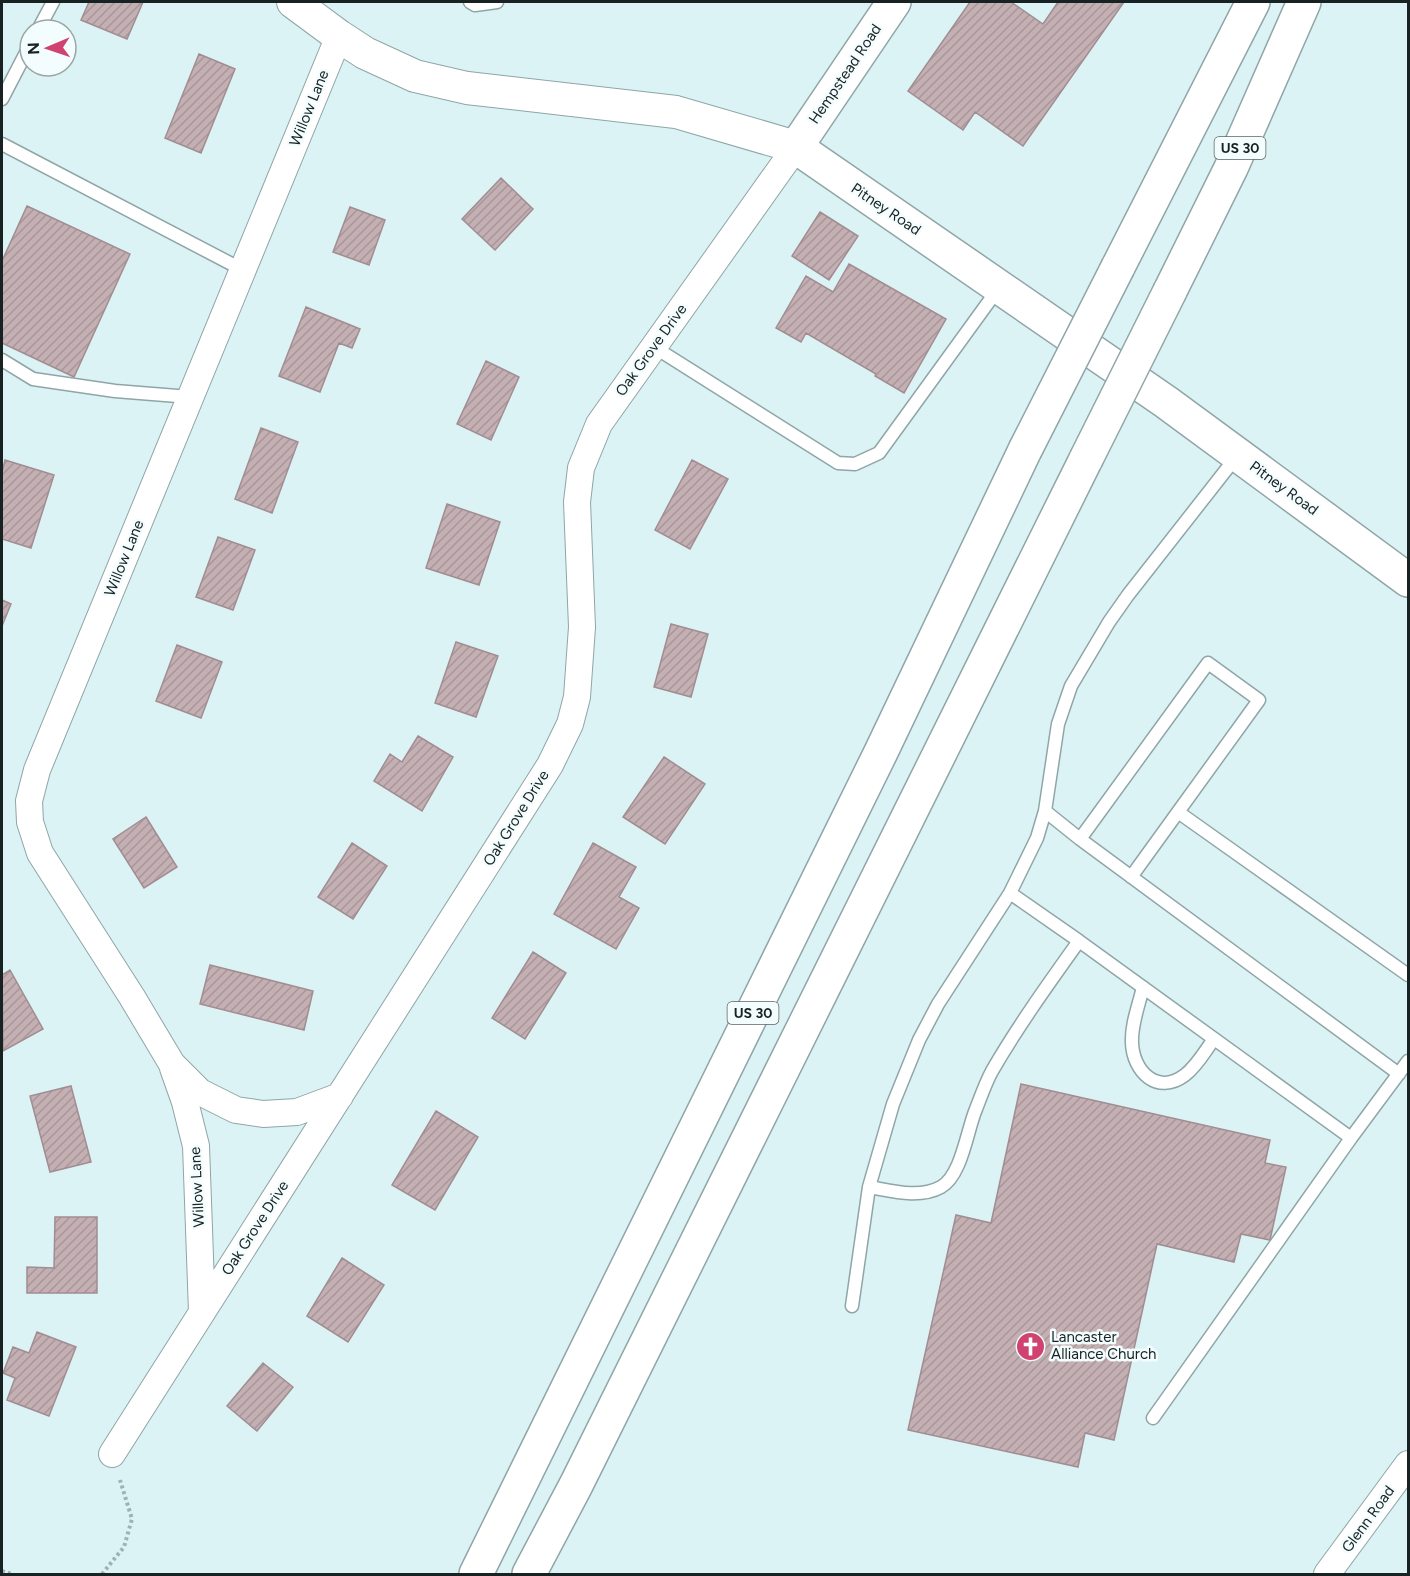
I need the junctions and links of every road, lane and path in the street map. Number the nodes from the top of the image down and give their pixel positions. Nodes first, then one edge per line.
1 (53, 2) edge
2 (294, 2) edge
3 (470, 2) edge
4 (497, 2) edge
5 (894, 2) edge
6 (1253, 2) edge
7 (1304, 2) edge
8 (44, 18) edge
9 (339, 36) junction
10 (18, 68) edge
11 (2, 99) edge
12 (2, 144) edge
13 (796, 147) junction
14 (243, 270) junction
15 (1000, 287) junction
16 (654, 346) junction
17 (2, 360) edge
18 (190, 397) junction
19 (1238, 455) junction
20 (1408, 580) edge
21 (1045, 811) junction
22 (1178, 812) junction
23 (1080, 839) junction
24 (1131, 877) junction
25 (1010, 893) junction
26 (1079, 941) junction
27 (1408, 975) edge
28 (1143, 987) junction
29 (1214, 1039) junction
30 (1408, 1061) edge
31 (172, 1064) junction
32 (1399, 1074) junction
33 (339, 1096) junction
34 (1351, 1138) junction
35 (869, 1187) junction
36 (690, 1256) junction
37 (852, 1306) dead end
38 (202, 1312) junction
39 (1153, 1418) dead end
40 (112, 1454) joint
41 (1408, 1464) edge
42 (2, 1571) edge
43 (12, 1575) edge
44 (102, 1575) edge
45 (476, 1575) edge
46 (529, 1575) edge
47 (550, 1575) edge
48 (1327, 1575) edge

1 - 8 lane
2 - 9 street, Pitney Road
3 - 4 lane
5 - 13 main road, Hempstead Road
6 - 45 main road, US 30, bridge
7 - 36 main road, US 30, bridge
9 - 13 street, Pitney Road
9 - 14 street, Willow Lane
10 - 11 lane
12 - 14 lane
13 - 15 main road, Pitney Road
13 - 16 street, Oak Grove Drive
14 - 18 street, Willow Lane
15 - 16 lane
15 - 19 main road, Pitney Road
16 - 33 street, Oak Grove Drive
17 - 18 lane
18 - 31 street, Willow Lane
19 - 20 main road, Pitney Road
19 - 21 lane
21 - 23 lane
21 - 25 lane
22 - 23 lane
22 - 24 lane
22 - 27 lane
23 - 24 lane
24 - 32 lane
25 - 26 lane
25 - 35 lane
26 - 28 lane
26 - 35 lane
28 - 29 lane
28 - 29 lane
29 - 34 lane
30 - 32 lane
31 - 33 street, Willow Lane
31 - 38 street, Willow Lane
32 - 34 lane
33 - 38 street, Oak Grove Drive
34 - 39 lane
35 - 37 lane
36 - 46 main road, US 30
36 - 47 main road
38 - 40 street, Oak Grove Drive
40 - 44 path
41 - 48 street, Glenn Road
42 - 43 path

